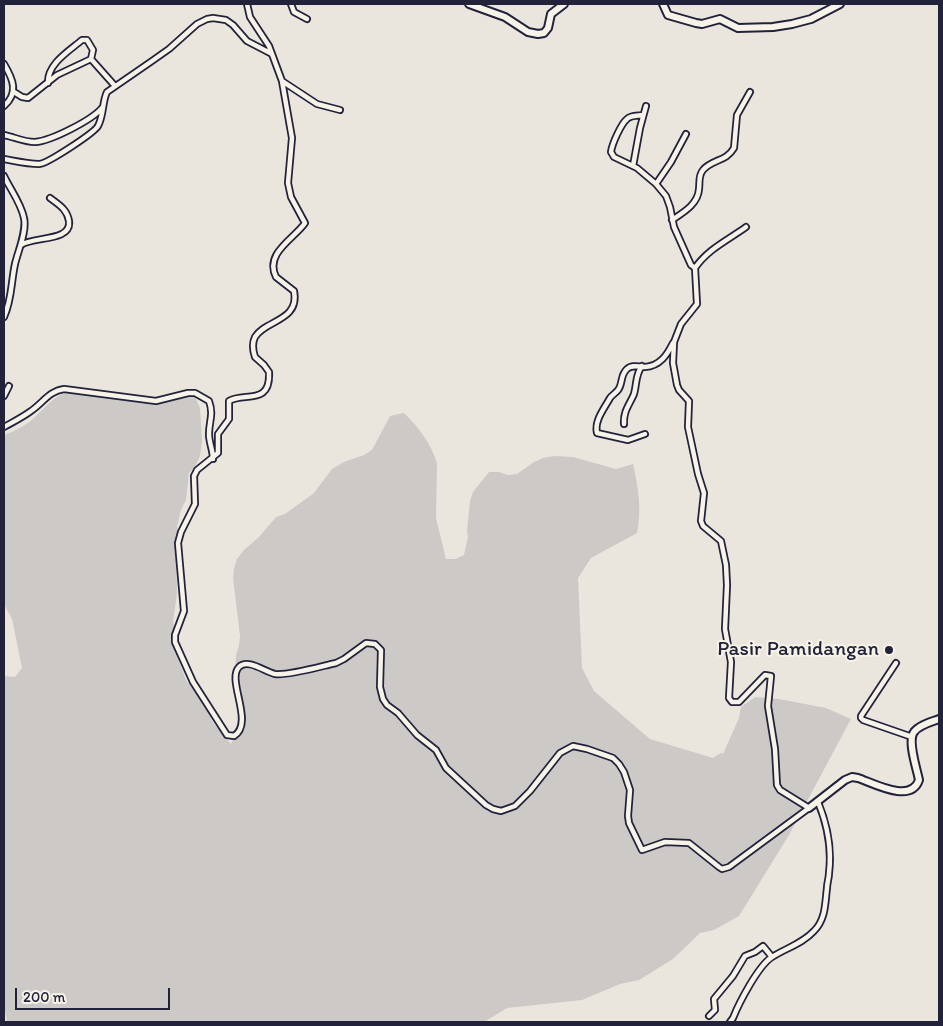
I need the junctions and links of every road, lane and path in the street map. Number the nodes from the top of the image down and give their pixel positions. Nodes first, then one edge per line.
1 (247, 4) edge
2 (292, 4) edge
3 (469, 4) edge
4 (564, 4) edge
5 (663, 4) edge
6 (840, 4) edge
7 (307, 20) dead end
8 (273, 54) junction
9 (91, 59) junction
10 (4, 64) edge
11 (282, 81) junction
12 (48, 83) junction
13 (115, 86) junction
14 (14, 92) junction
15 (750, 92) dead end
16 (4, 106) edge
17 (103, 106) junction
18 (646, 106) dead end
19 (340, 110) dead end
20 (643, 115) junction
21 (4, 134) edge
22 (686, 134) dead end
23 (4, 159) edge
24 (633, 166) junction
25 (4, 176) edge
26 (656, 184) junction
27 (50, 198) dead end
28 (672, 220) junction
29 (746, 226) dead end
30 (21, 245) junction
31 (695, 268) junction
32 (4, 317) edge
33 (674, 342) junction
34 (642, 366) junction
35 (9, 386) dead end
36 (4, 396) edge
37 (624, 424) dead end
38 (4, 427) edge
39 (644, 434) dead end
40 (213, 459) junction
41 (896, 663) dead end
42 (939, 719) edge
43 (912, 737) junction
44 (818, 802) junction
45 (809, 808) junction
46 (772, 957) junction
47 (709, 1016) dead end
48 (730, 1022) edge

1 - 8 street
2 - 7 street
3 - 4 street
5 - 6 street
8 - 11 street
8 - 13 street
9 - 12 street
9 - 12 street
9 - 13 street
10 - 14 street
11 - 19 street
11 - 40 street
12 - 14 street
13 - 17 street
14 - 16 street
15 - 28 street
17 - 21 street
17 - 23 street
18 - 20 street
20 - 24 street
20 - 24 street
22 - 26 street
24 - 26 street
25 - 30 street
26 - 28 street
27 - 30 street
28 - 31 street
29 - 31 street
30 - 32 street
31 - 33 street
33 - 34 street
33 - 45 street
34 - 37 street
34 - 39 street
35 - 36 street
38 - 40 street
40 - 45 street
41 - 43 street
42 - 43 street
43 - 44 street
44 - 45 street
44 - 46 street
46 - 47 street
46 - 48 street

